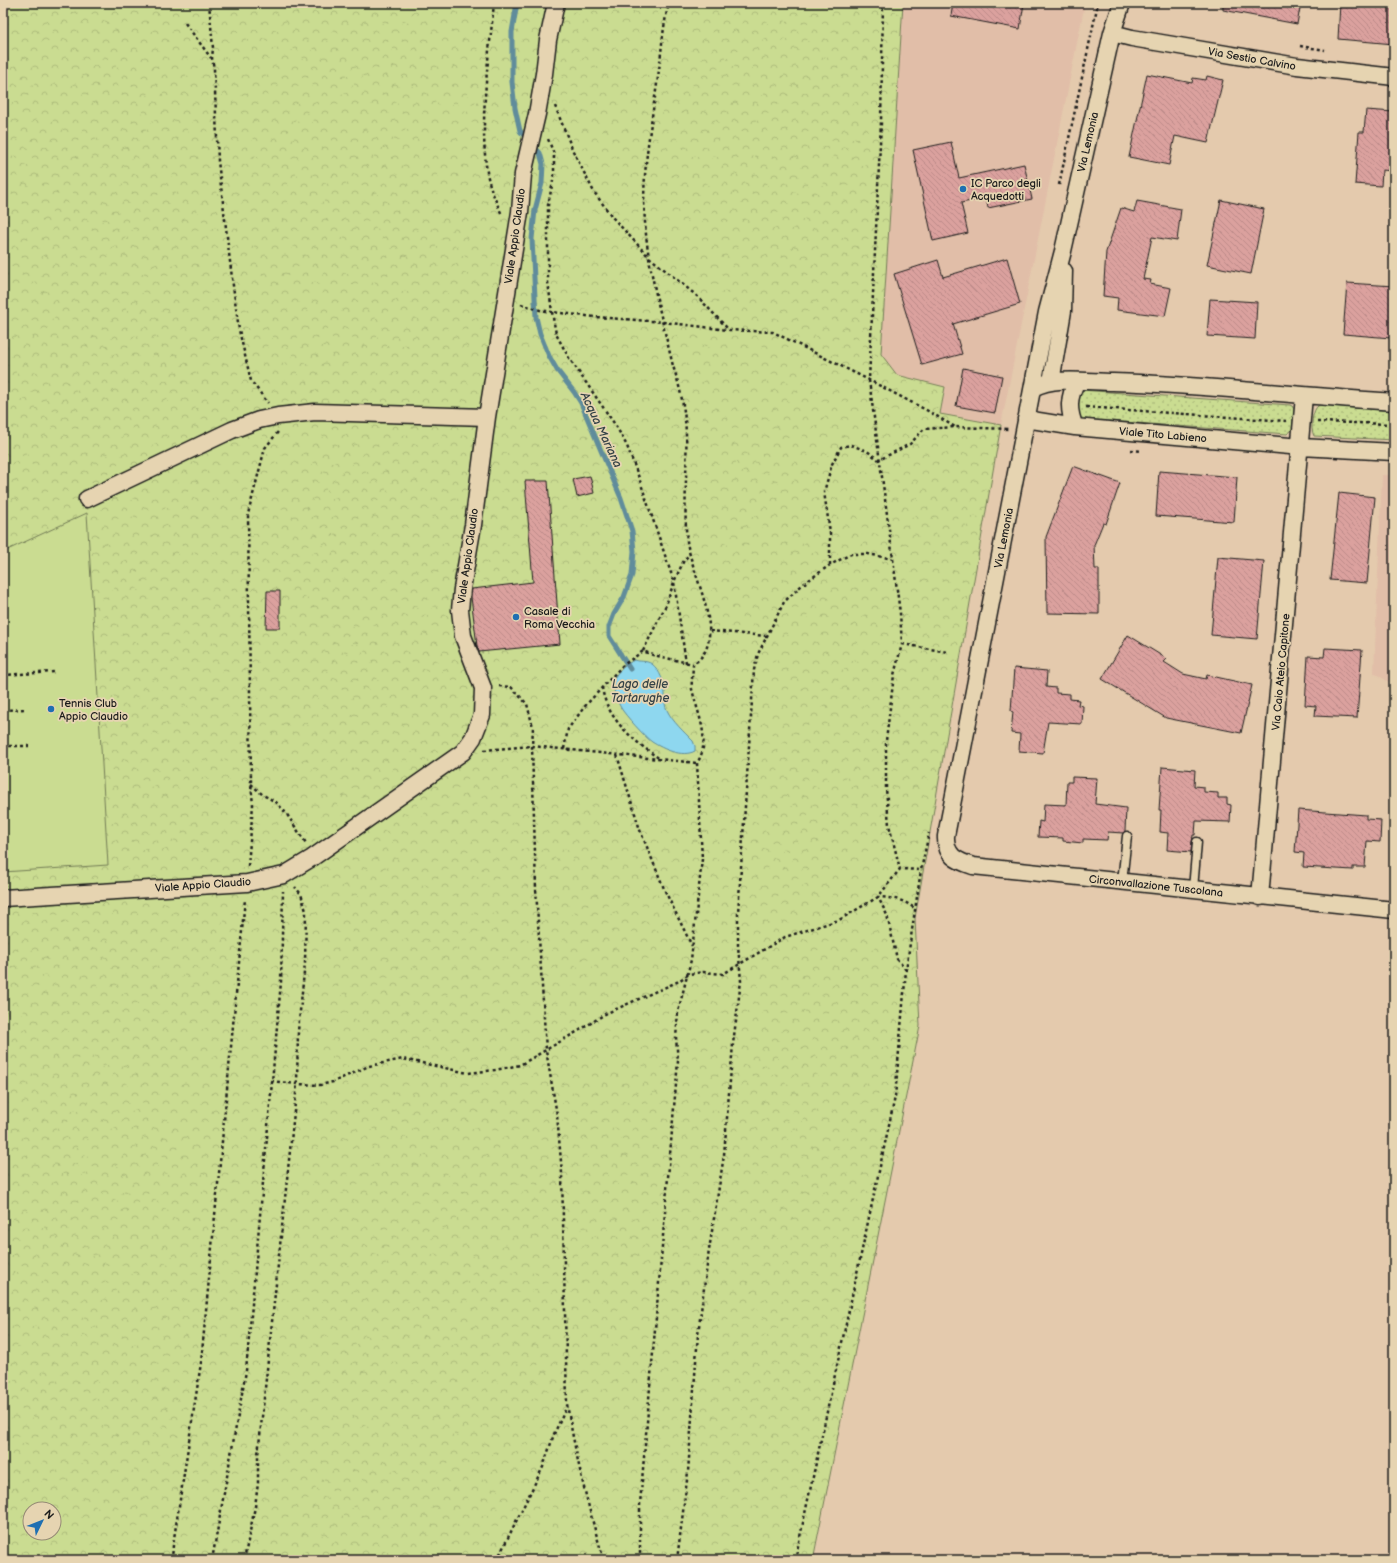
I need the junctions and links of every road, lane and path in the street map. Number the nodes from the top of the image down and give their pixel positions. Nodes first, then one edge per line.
1 (494, 3) edge
2 (556, 3) edge
3 (669, 3) edge
4 (883, 3) edge
5 (1098, 3) edge
6 (1110, 3) edge
7 (1122, 3) edge
8 (185, 23) dead end
9 (1112, 33) junction
10 (1300, 46) dead end
11 (1325, 50) dead end
12 (212, 58) dead end
13 (1394, 77) edge
14 (554, 102) dead end
15 (536, 119) junction
16 (1066, 153) dead end
17 (516, 235) junction
18 (1063, 251) junction
19 (649, 257) junction
20 (530, 308) dead end
21 (552, 312) junction
22 (663, 322) junction
23 (729, 330) junction
24 (869, 380) junction
25 (1077, 381) junction
26 (1050, 382) junction
27 (1033, 388) junction
28 (1304, 396) junction
29 (1394, 402) edge
30 (1069, 407) junction
31 (488, 417) junction
32 (1026, 419) junction
33 (1303, 422) junction
34 (1394, 424) edge
35 (955, 427) junction
36 (1075, 427) junction
37 (1301, 447) junction
38 (1132, 450) dead end
39 (1142, 451) dead end
40 (1394, 452) edge
41 (879, 460) junction
42 (87, 499) dead end
43 (690, 555) junction
44 (893, 559) junction
45 (830, 565) junction
46 (674, 582) junction
47 (710, 631) junction
48 (767, 636) junction
49 (902, 644) junction
50 (643, 651) junction
51 (948, 652) dead end
52 (686, 663) junction
53 (693, 664) junction
54 (54, 672) dead end
55 (3, 675) edge
56 (602, 687) junction
57 (483, 688) junction
58 (27, 709) dead end
59 (3, 710) edge
60 (3, 746) edge
61 (29, 746) dead end
62 (532, 746) junction
63 (564, 749) junction
64 (463, 752) junction
65 (617, 755) junction
66 (661, 759) junction
67 (697, 763) junction
68 (251, 784) dead end
69 (948, 827) joint
70 (1127, 836) dead end
71 (1197, 842) dead end
72 (312, 858) junction
73 (922, 864) dead end
74 (900, 869) junction
75 (921, 870) junction
76 (284, 875) junction
77 (1122, 882) junction
78 (247, 883) junction
79 (1193, 889) junction
80 (878, 897) junction
81 (1260, 897) junction
82 (3, 898) edge
83 (914, 908) junction
84 (1394, 910) edge
85 (692, 946) junction
86 (740, 964) junction
87 (906, 970) junction
88 (689, 974) junction
89 (546, 1050) junction
90 (271, 1081) junction
91 (297, 1084) junction
92 (567, 1404) junction
93 (172, 1560) edge
94 (212, 1560) edge
95 (244, 1560) edge
96 (497, 1560) edge
97 (604, 1560) edge
98 (640, 1560) edge
99 (677, 1560) edge
100 (795, 1560) edge

1 - 17 path
2 - 15 street, Viale Appio Claudio
3 - 19 path
4 - 24 path
5 - 16 path
6 - 9 street, Via Lemonia
7 - 9 street, Via Lemonia
8 - 12 path
9 - 13 street, Via Sestio Calvino
9 - 18 street, Via Lemonia
10 - 11 path
14 - 19 path
15 - 17 street, Viale Appio Claudio
15 - 21 path
17 - 31 street, Viale Appio Claudio
18 - 26 street, Via Lemonia
18 - 27 street, Via Lemonia
19 - 22 path
19 - 23 path
20 - 21 path
21 - 22 path
21 - 46 path
22 - 23 path
22 - 43 path
23 - 24 path
24 - 35 path
24 - 41 path
25 - 26 street
25 - 28 street
25 - 30 street
26 - 27 street
27 - 32 street, Via Lemonia
28 - 29 street
28 - 33 street
30 - 33 path
30 - 36 street
31 - 42 street
31 - 57 street, Viale Appio Claudio
32 - 35 path
32 - 36 street, Viale Tito Labieno
32 - 69 street, Via Lemonia
33 - 34 path
33 - 37 street
35 - 41 path
36 - 37 street, Viale Tito Labieno
37 - 40 street, Viale Tito Labieno
37 - 81 street, Via Caio Ateio Capitone
38 - 39 path
41 - 44 path
41 - 45 path
43 - 46 path
43 - 47 path
44 - 45 path
44 - 49 path
45 - 48 path
46 - 50 path
46 - 52 path
47 - 48 path
47 - 53 path
48 - 86 path
49 - 51 path
49 - 74 path
50 - 52 path
50 - 56 path
52 - 53 path
53 - 67 path
54 - 55 path
56 - 63 path
56 - 66 path
57 - 62 path
57 - 64 street, Viale Appio Claudio
58 - 59 path
60 - 61 path
62 - 63 path
62 - 64 path
62 - 89 path
63 - 65 path
64 - 72 street, Viale Appio Claudio
65 - 66 path
65 - 85 path
66 - 67 path
67 - 85 path
68 - 72 path
69 - 77 street, Circonvallazione Tuscolana
70 - 77 lane
71 - 79 lane
72 - 76 street, Viale Appio Claudio
73 - 75 path
74 - 75 path
74 - 80 path
75 - 83 path
76 - 78 street, Viale Appio Claudio
76 - 90 path
76 - 91 path
77 - 79 street, Circonvallazione Tuscolana
78 - 82 street, Viale Appio Claudio
78 - 93 path
79 - 81 street, Circonvallazione Tuscolana
80 - 83 path
80 - 86 path
80 - 87 path
81 - 84 street, Circonvallazione Tuscolana
83 - 87 path
85 - 88 path
86 - 88 path
86 - 99 path
87 - 100 path
88 - 89 path
88 - 98 path
89 - 91 path
89 - 92 path
90 - 91 path
90 - 94 path
91 - 95 path
92 - 96 path
92 - 97 path

